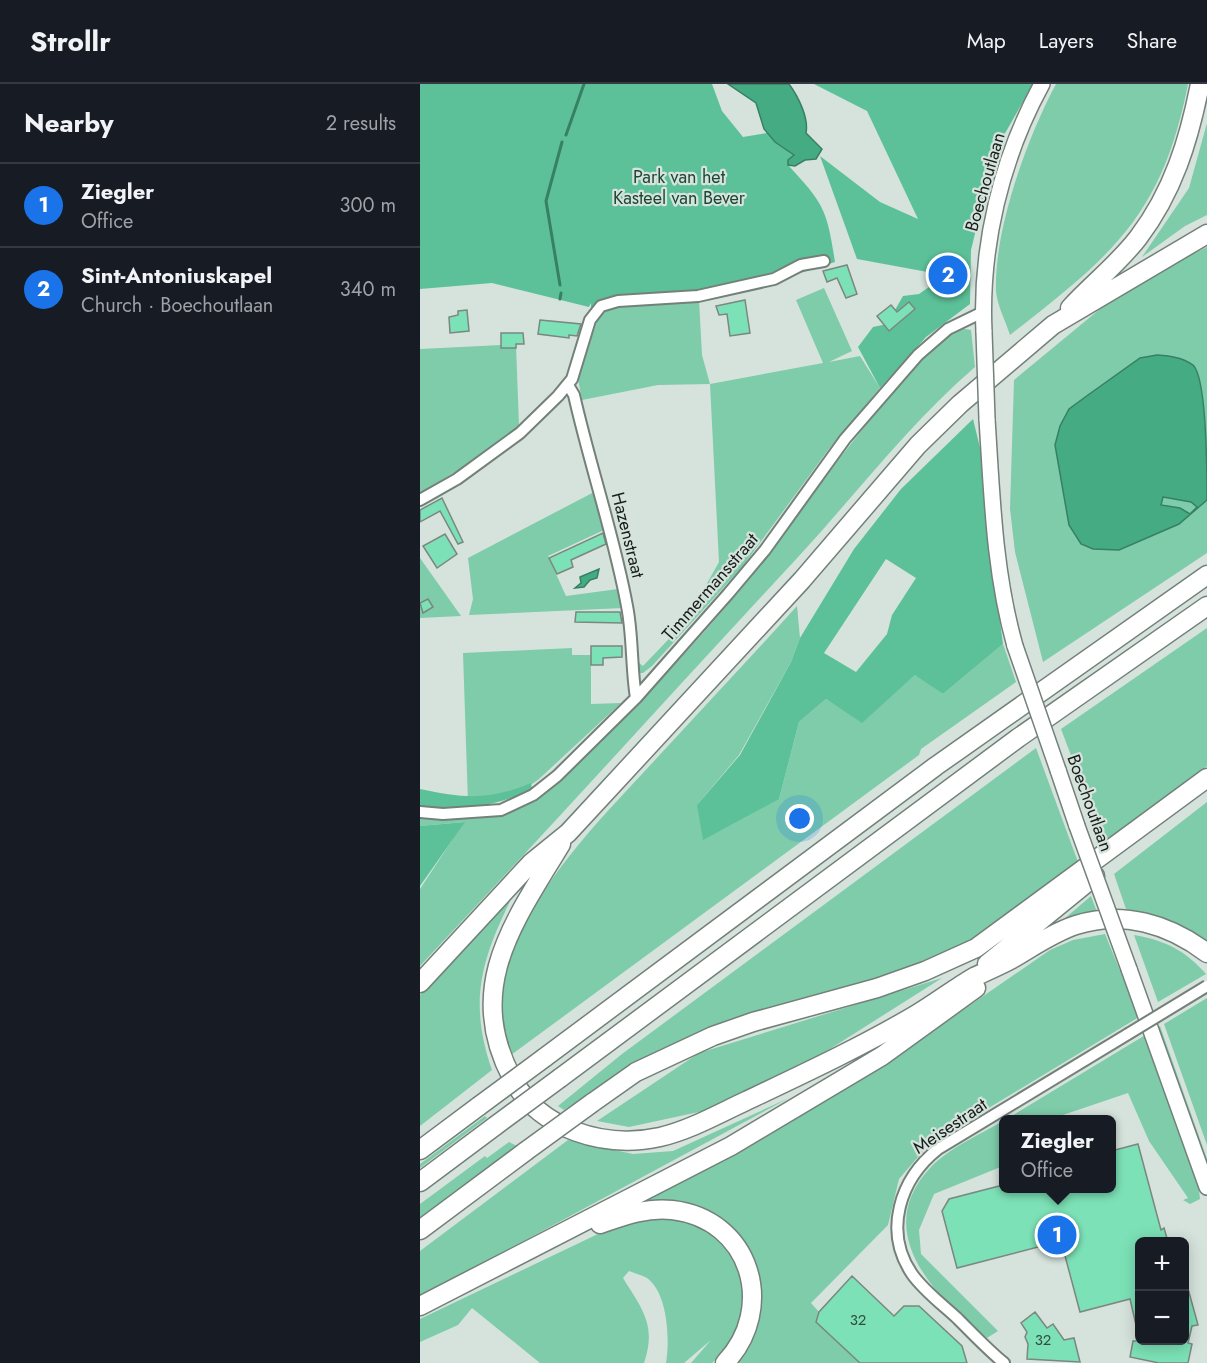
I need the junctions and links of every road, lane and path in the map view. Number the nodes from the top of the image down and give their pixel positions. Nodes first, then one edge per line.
1 (1042, 84) edge
2 (1200, 84) edge
3 (1207, 234) edge
4 (824, 261) dead end
5 (983, 312) junction
6 (1053, 325) junction
7 (568, 385) junction
8 (420, 500) edge
9 (1207, 574) edge
10 (1207, 606) edge
11 (636, 698) junction
12 (1207, 780) edge
13 (420, 812) edge
14 (568, 833) junction
15 (1207, 953) edge
16 (1013, 958) junction
17 (973, 978) junction
18 (420, 983) edge
19 (1207, 986) edge
20 (420, 1150) edge
21 (420, 1182) edge
22 (1207, 1187) edge
23 (420, 1230) edge
24 (501, 1265) junction
25 (420, 1306) edge
26 (725, 1363) edge
27 (1004, 1363) edge

1 - 5 main road, Boechoutlaan
2 - 6 highway
3 - 6 highway
4 - 7 street
5 - 11 street, Timmermansstraat
5 - 22 main road, Boechoutlaan, bridge
6 - 14 highway
7 - 8 street
7 - 11 street, Hazenstraat
9 - 20 highway, bridge
10 - 21 highway, bridge
11 - 13 street, Timmermansstraat
12 - 17 highway
12 - 23 highway, bridge
14 - 17 highway
14 - 18 highway
15 - 16 highway
16 - 17 highway
16 - 24 highway
19 - 27 street, Meisestraat, bridge
24 - 25 highway
24 - 26 highway

